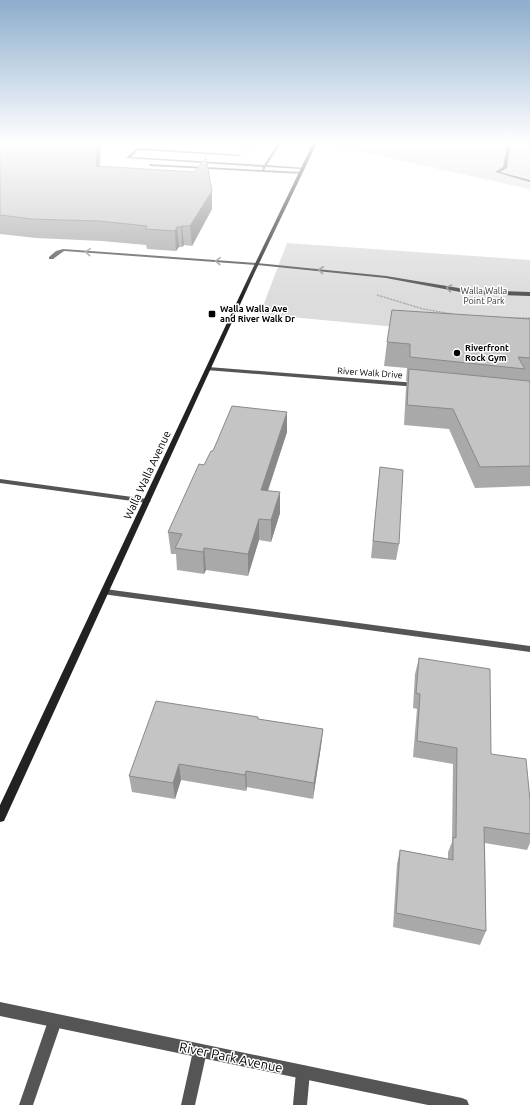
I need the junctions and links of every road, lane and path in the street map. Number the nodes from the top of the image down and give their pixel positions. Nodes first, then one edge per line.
1 (291, 195) edge
2 (51, 258) dead end
3 (257, 264) junction
4 (375, 294) dead end
5 (530, 294) edge
6 (456, 315) edge
7 (502, 318) edge
8 (530, 318) edge
9 (208, 369) junction
10 (427, 386) edge
11 (0, 481) edge
12 (147, 501) junction
13 (105, 592) junction
14 (530, 650) edge
15 (0, 817) edge
16 (0, 1009) edge
17 (54, 1021) junction
18 (200, 1051) junction
19 (303, 1072) junction
20 (26, 1105) edge
21 (188, 1105) edge
22 (300, 1105) edge
23 (462, 1105) edge

1 - 3 street, Walla Walla Avenue
3 -> 2 street
5 -> 3 street
3 - 9 street, Walla Walla Avenue
4 - 6 path
7 - 8 path
9 - 10 street, River Walk Drive
9 - 12 street, Walla Walla Avenue
11 - 12 street
12 - 13 street, Walla Walla Avenue
13 - 14 street
13 - 15 street, Walla Walla Avenue
16 - 17 street, River Park Avenue
17 - 18 street, River Park Avenue
17 - 20 street
18 - 19 street, River Park Avenue
18 - 21 street
19 - 22 street
19 - 23 street, River Park Avenue

